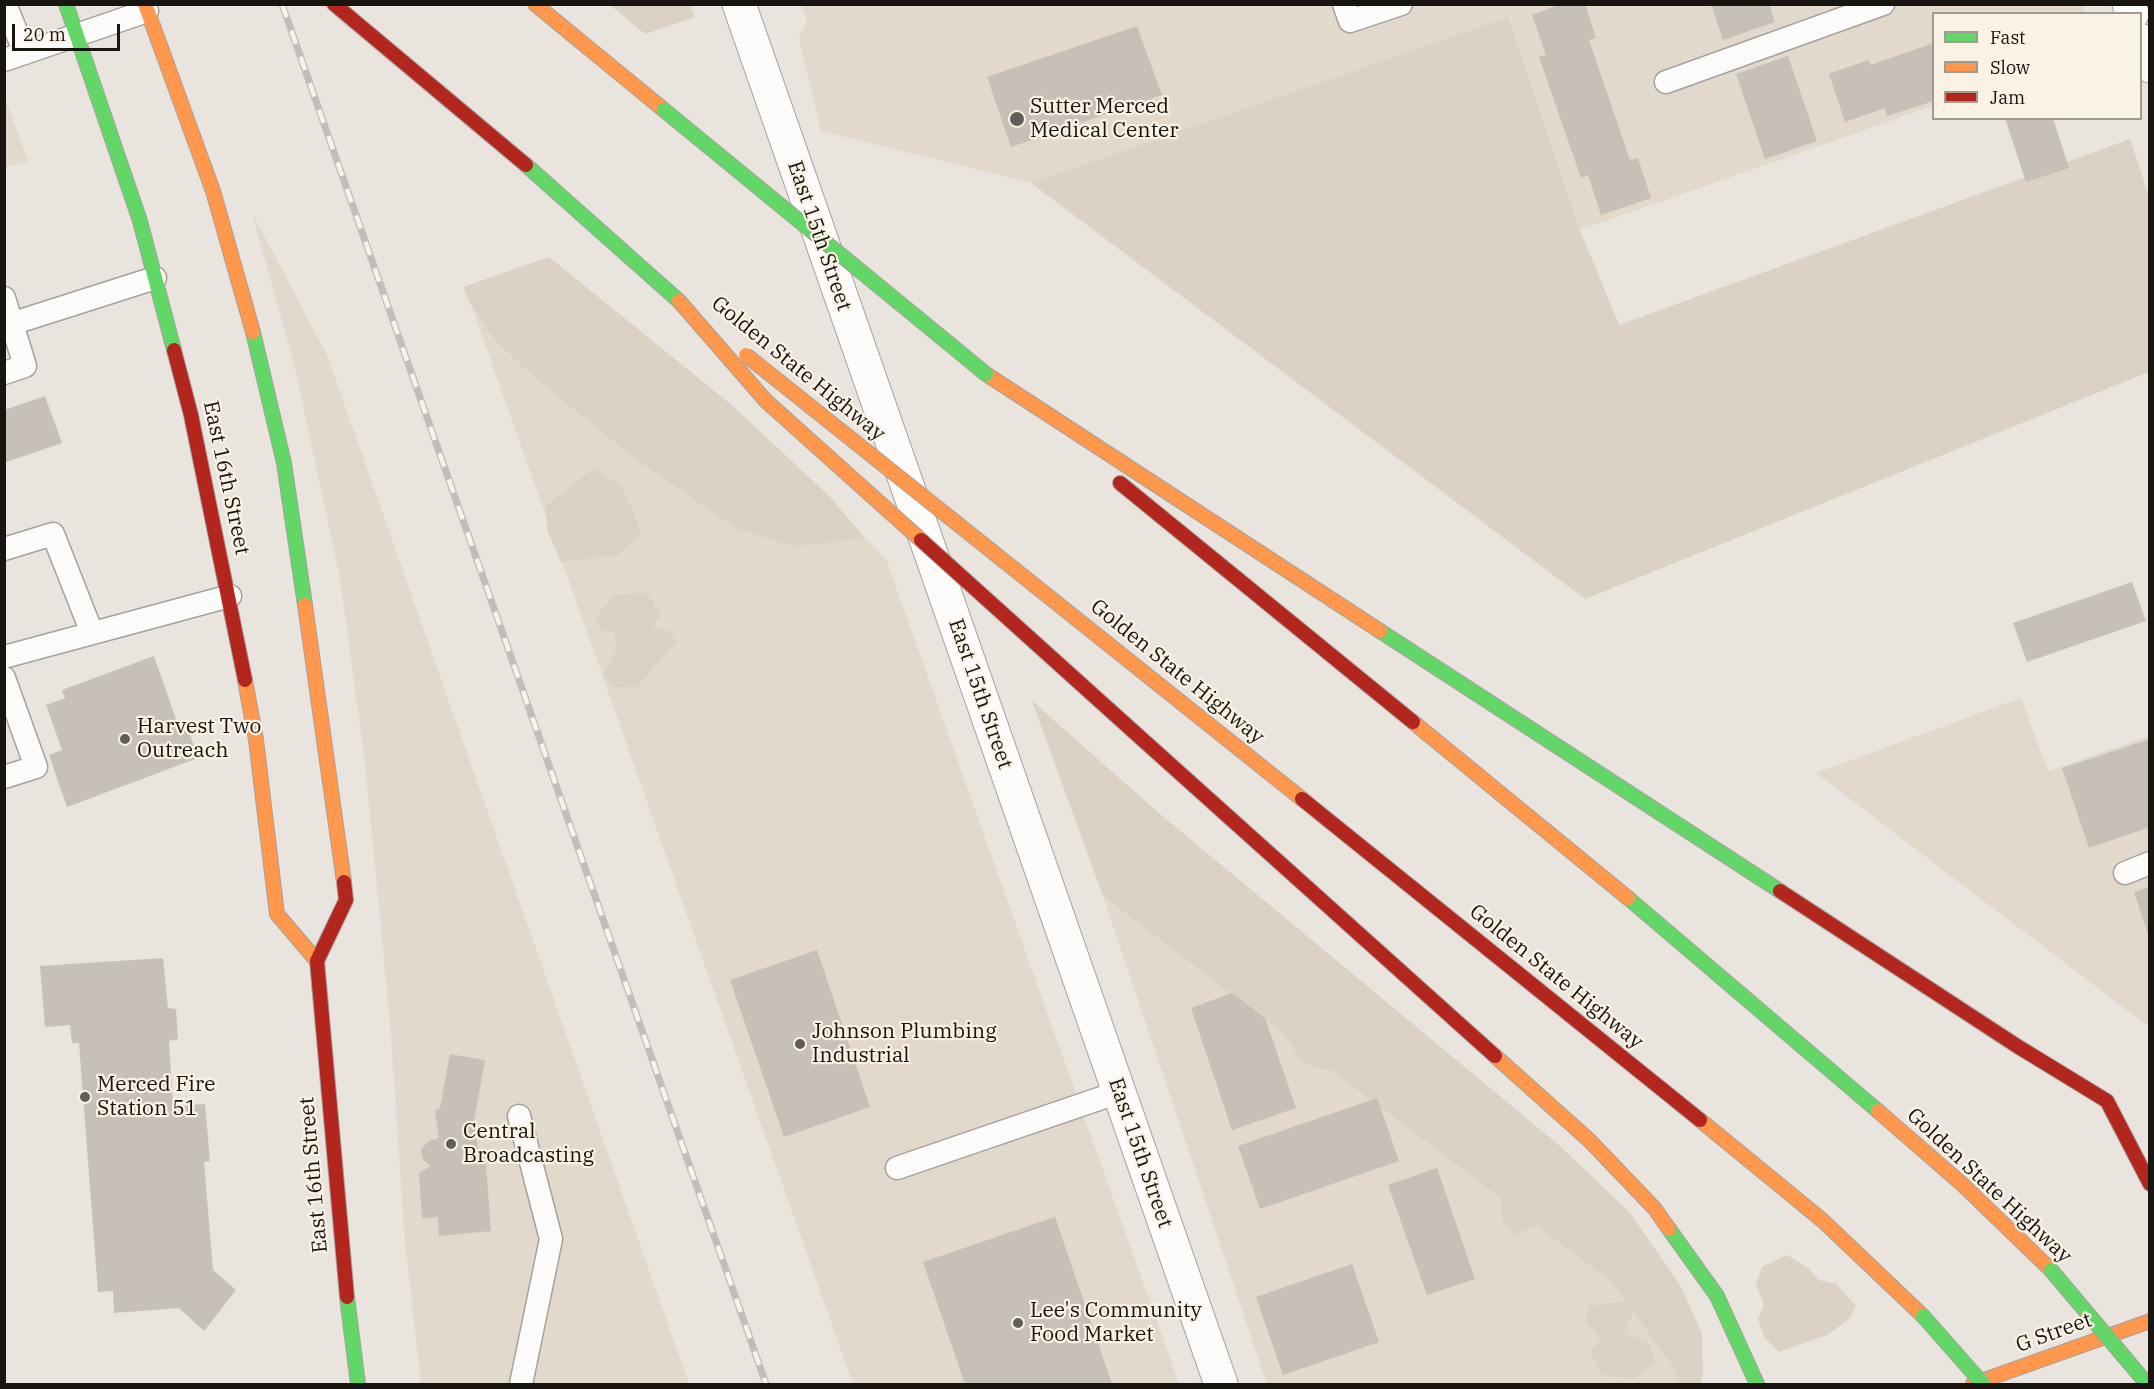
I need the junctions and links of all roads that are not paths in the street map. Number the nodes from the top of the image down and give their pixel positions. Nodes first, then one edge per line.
1 (5, 4) edge
2 (66, 4) edge
3 (334, 4) edge
4 (535, 4) edge
5 (1344, 4) edge
6 (1401, 4) edge
7 (1883, 4) edge
8 (746, 6) edge
9 (146, 8) edge
10 (76, 37) junction
11 (2142, 45) edge
12 (15, 56) edge
13 (2150, 66) edge
14 (1666, 82) dead end
15 (155, 278) junction
16 (4, 298) edge
17 (679, 301) junction
18 (14, 323) junction
19 (4, 373) edge
20 (986, 374) junction
21 (1088, 457) dead end
22 (1106, 472) dead end
23 (4, 549) edge
24 (230, 596) junction
25 (92, 633) junction
26 (4, 657) edge
27 (4, 678) edge
28 (4, 777) edge
29 (2150, 863) edge
30 (2124, 873) dead end
31 (317, 961) junction
32 (1119, 1092) junction
33 (2107, 1101) junction
34 (519, 1116) dead end
35 (2132, 1118) dead end
36 (897, 1168) dead end
37 (2150, 1184) edge
38 (2150, 1321) edge
39 (358, 1384) edge
40 (521, 1384) edge
41 (1221, 1384) edge
42 (1757, 1384) edge
43 (1972, 1384) edge
44 (1983, 1384) edge
45 (2147, 1384) edge

1 - 12 lane
2 - 10 main road, East 16th Street
3 - 17 main road, Golden State Highway
4 - 20 main road, bridge
5 - 6 lane
7 - 14 lane
8 - 32 street, East 15th Street
9 - 10 lane
9 - 31 main road
10 - 12 lane
10 - 15 main road, East 16th Street
11 - 13 street
15 - 18 lane
15 - 24 main road, East 16th Street
16 - 18 lane
17 - 42 main road, bridge
17 - 44 main road, Golden State Highway, bridge
18 - 19 lane
20 - 21 main road
20 - 33 main road
22 - 45 main road, Golden State Highway, bridge
23 - 25 lane
24 - 25 lane
24 - 31 main road, East 16th Street
25 - 26 lane
27 - 28 lane
29 - 30 lane
31 - 39 main road, East 16th Street
32 - 36 lane
32 - 41 street, East 15th Street
33 - 35 main road
33 - 37 main road
34 - 40 lane
38 - 43 main road, G Street

